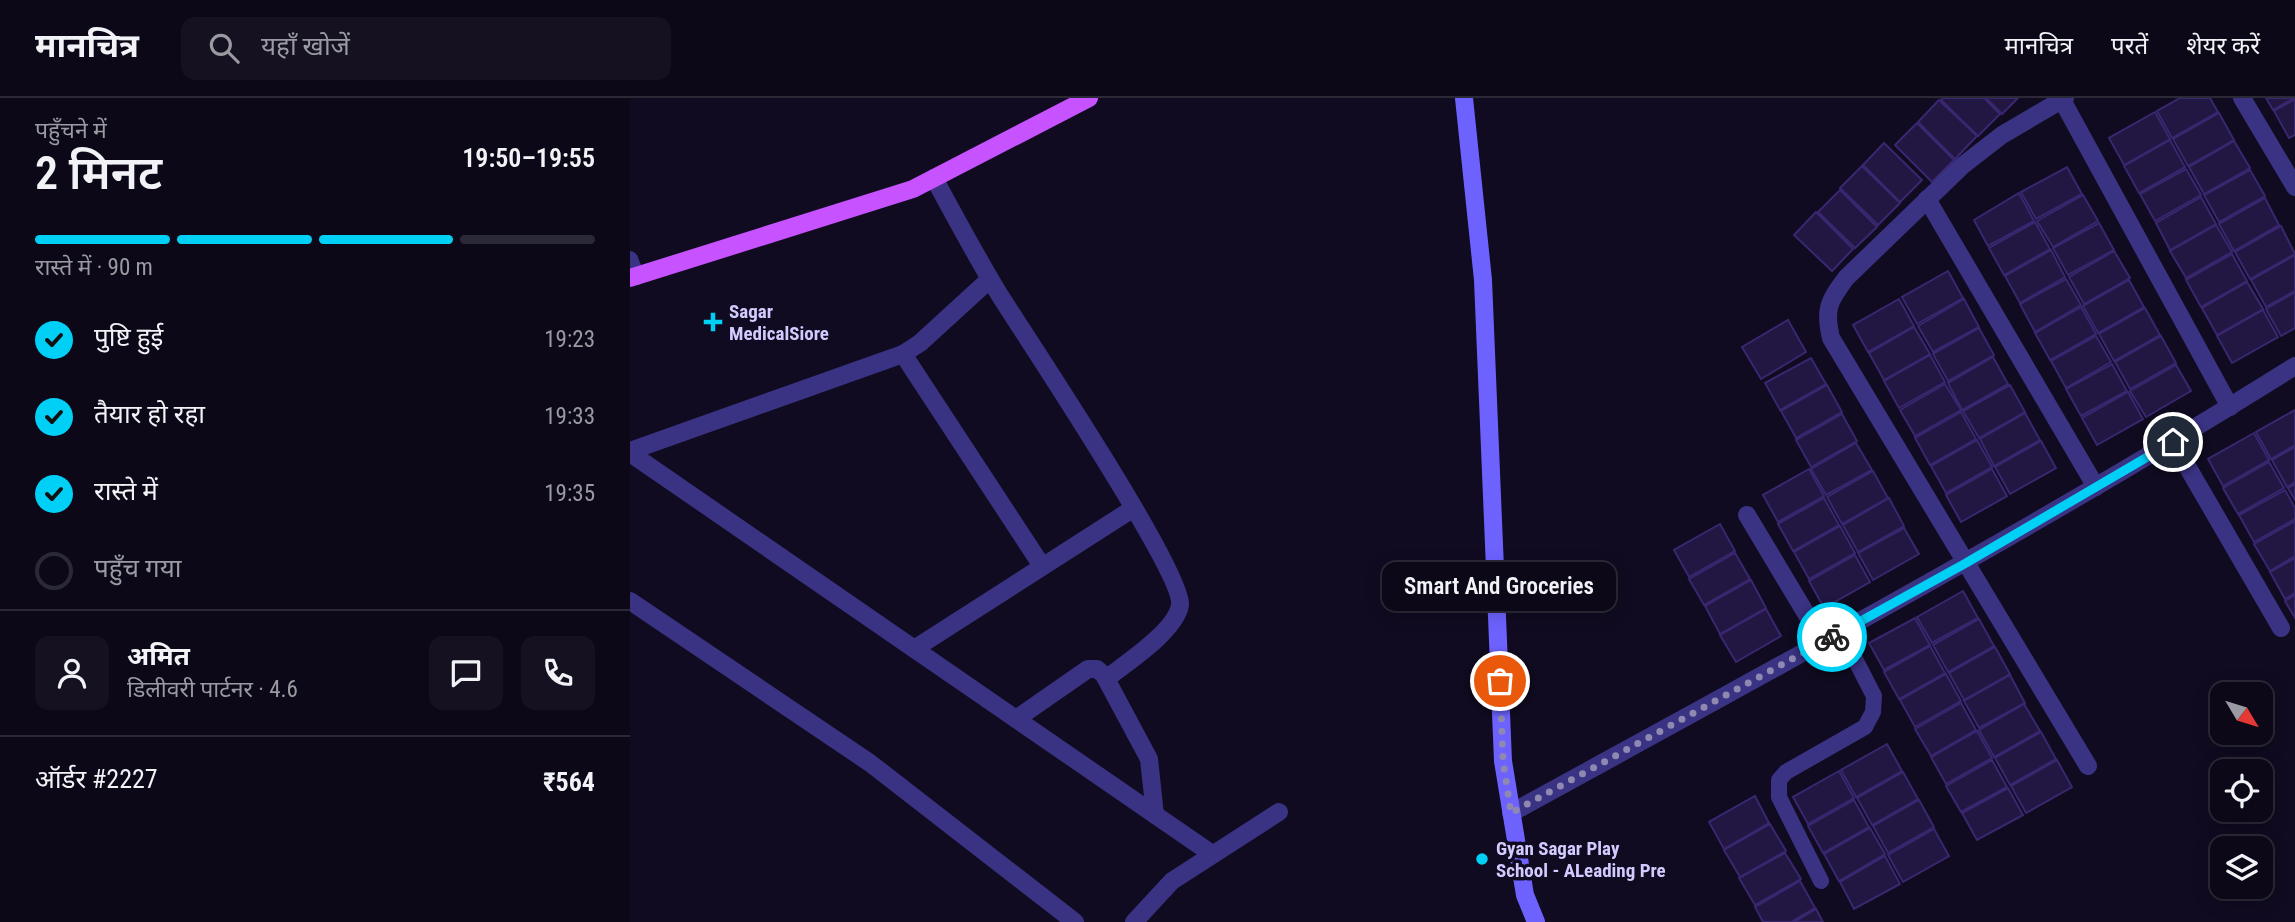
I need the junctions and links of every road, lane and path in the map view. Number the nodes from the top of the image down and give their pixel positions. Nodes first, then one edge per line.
1 (1089, 98) edge
2 (1464, 98) edge
3 (2242, 98) edge
4 (2063, 99) edge
5 (934, 178) junction
6 (2295, 187) edge
7 (1927, 199) junction
8 (630, 260) edge
9 (634, 278) edge
10 (990, 279) junction
11 (903, 354) junction
12 (2295, 366) edge
13 (2230, 407) junction
14 (2173, 442) junction
15 (630, 452) edge
16 (2096, 487) junction
17 (1134, 508) junction
18 (1747, 515) dead end
19 (1966, 563) junction
20 (1042, 566) junction
21 (630, 601) edge
22 (2281, 628) dead end
23 (1841, 632) junction
24 (1823, 642) junction
25 (914, 649) junction
26 (1106, 679) junction
27 (1016, 719) junction
28 (2088, 766) dead end
29 (1279, 812) dead end
30 (1511, 813) junction
31 (1155, 815) junction
32 (1212, 854) junction
33 (1821, 881) dead end
34 (1075, 922) edge
35 (1133, 922) edge
36 (1536, 922) edge

1 - 5 main road
2 - 30 main road
3 - 6 street
4 - 7 street
4 - 13 street
5 - 9 main road
5 - 10 street
7 - 16 street
7 - 19 street
8 - 9 lane
10 - 11 street
10 - 17 street
11 - 15 street
11 - 20 street
12 - 13 street
13 - 14 street
14 - 16 street
14 - 22 street
15 - 25 street
16 - 19 street
17 - 20 street
17 - 26 street
18 - 24 street
19 - 23 street
19 - 28 street
20 - 25 street
21 - 34 street
23 - 24 street
23 - 33 lane
24 - 30 street
25 - 27 street
26 - 27 street
26 - 31 street
27 - 31 street
29 - 32 street
30 - 36 main road
31 - 32 street
32 - 35 street

